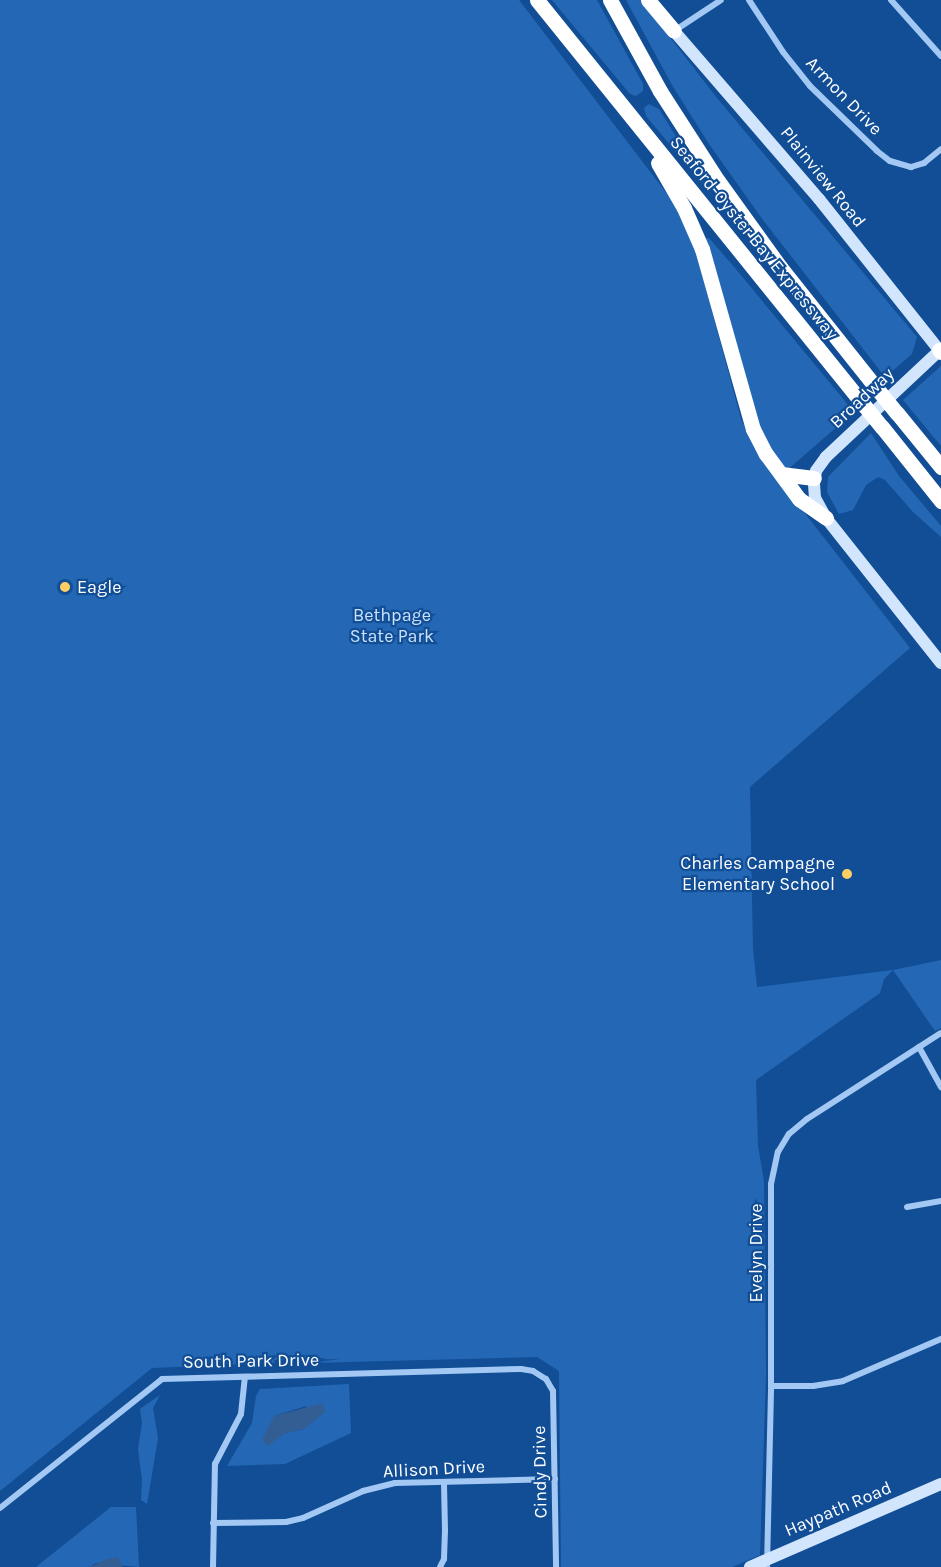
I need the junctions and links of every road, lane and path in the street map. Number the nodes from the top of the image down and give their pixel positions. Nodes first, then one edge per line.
1 (537, 0) edge
2 (610, 0) edge
3 (648, 0) edge
4 (721, 0) edge
5 (749, 0) edge
6 (891, 0) edge
7 (674, 31) junction
8 (941, 56) edge
9 (627, 112) junction
10 (941, 149) edge
11 (940, 350) edge
12 (941, 467) edge
13 (782, 474) junction
14 (814, 478) junction
15 (941, 501) edge
16 (826, 518) junction
17 (941, 663) edge
18 (941, 1033) edge
19 (919, 1047) junction
20 (941, 1087) edge
21 (941, 1201) edge
22 (907, 1208) dead end
23 (941, 1339) edge
24 (245, 1377) junction
25 (546, 1379) joint
26 (771, 1386) junction
27 (555, 1479) junction
28 (444, 1482) junction
29 (941, 1484) edge
30 (0, 1508) edge
31 (213, 1524) junction
32 (767, 1563) edge
33 (213, 1567) edge
34 (440, 1567) edge
35 (556, 1567) edge
36 (750, 1567) edge

1 - 9 highway, Seaford-Oyster Bay Expressway
2 - 12 highway, Seaford-Oyster Bay Expressway, bridge
3 - 7 highway
4 - 7 street
5 - 10 street, Armon Drive
6 - 8 street
7 - 11 street, Plainview Road
9 - 13 highway
9 - 15 highway, Seaford-Oyster Bay Expressway, bridge
11 - 14 street, Broadway
13 - 14 highway
13 - 16 highway
14 - 16 street
16 - 17 street
18 - 19 street, Evelyn Drive
19 - 20 street
19 - 26 street, Evelyn Drive
21 - 22 street
23 - 26 street
24 - 25 street, South Park Drive
24 - 30 street, South Park Drive
24 - 31 street
25 - 27 street, Cindy Drive
26 - 32 street, Evelyn Drive
27 - 28 street, Allison Drive
27 - 35 street, Cindy Drive
28 - 31 street, Allison Drive
28 - 34 street
29 - 32 street, Haypath Road
31 - 33 street
32 - 36 street, Haypath Road

